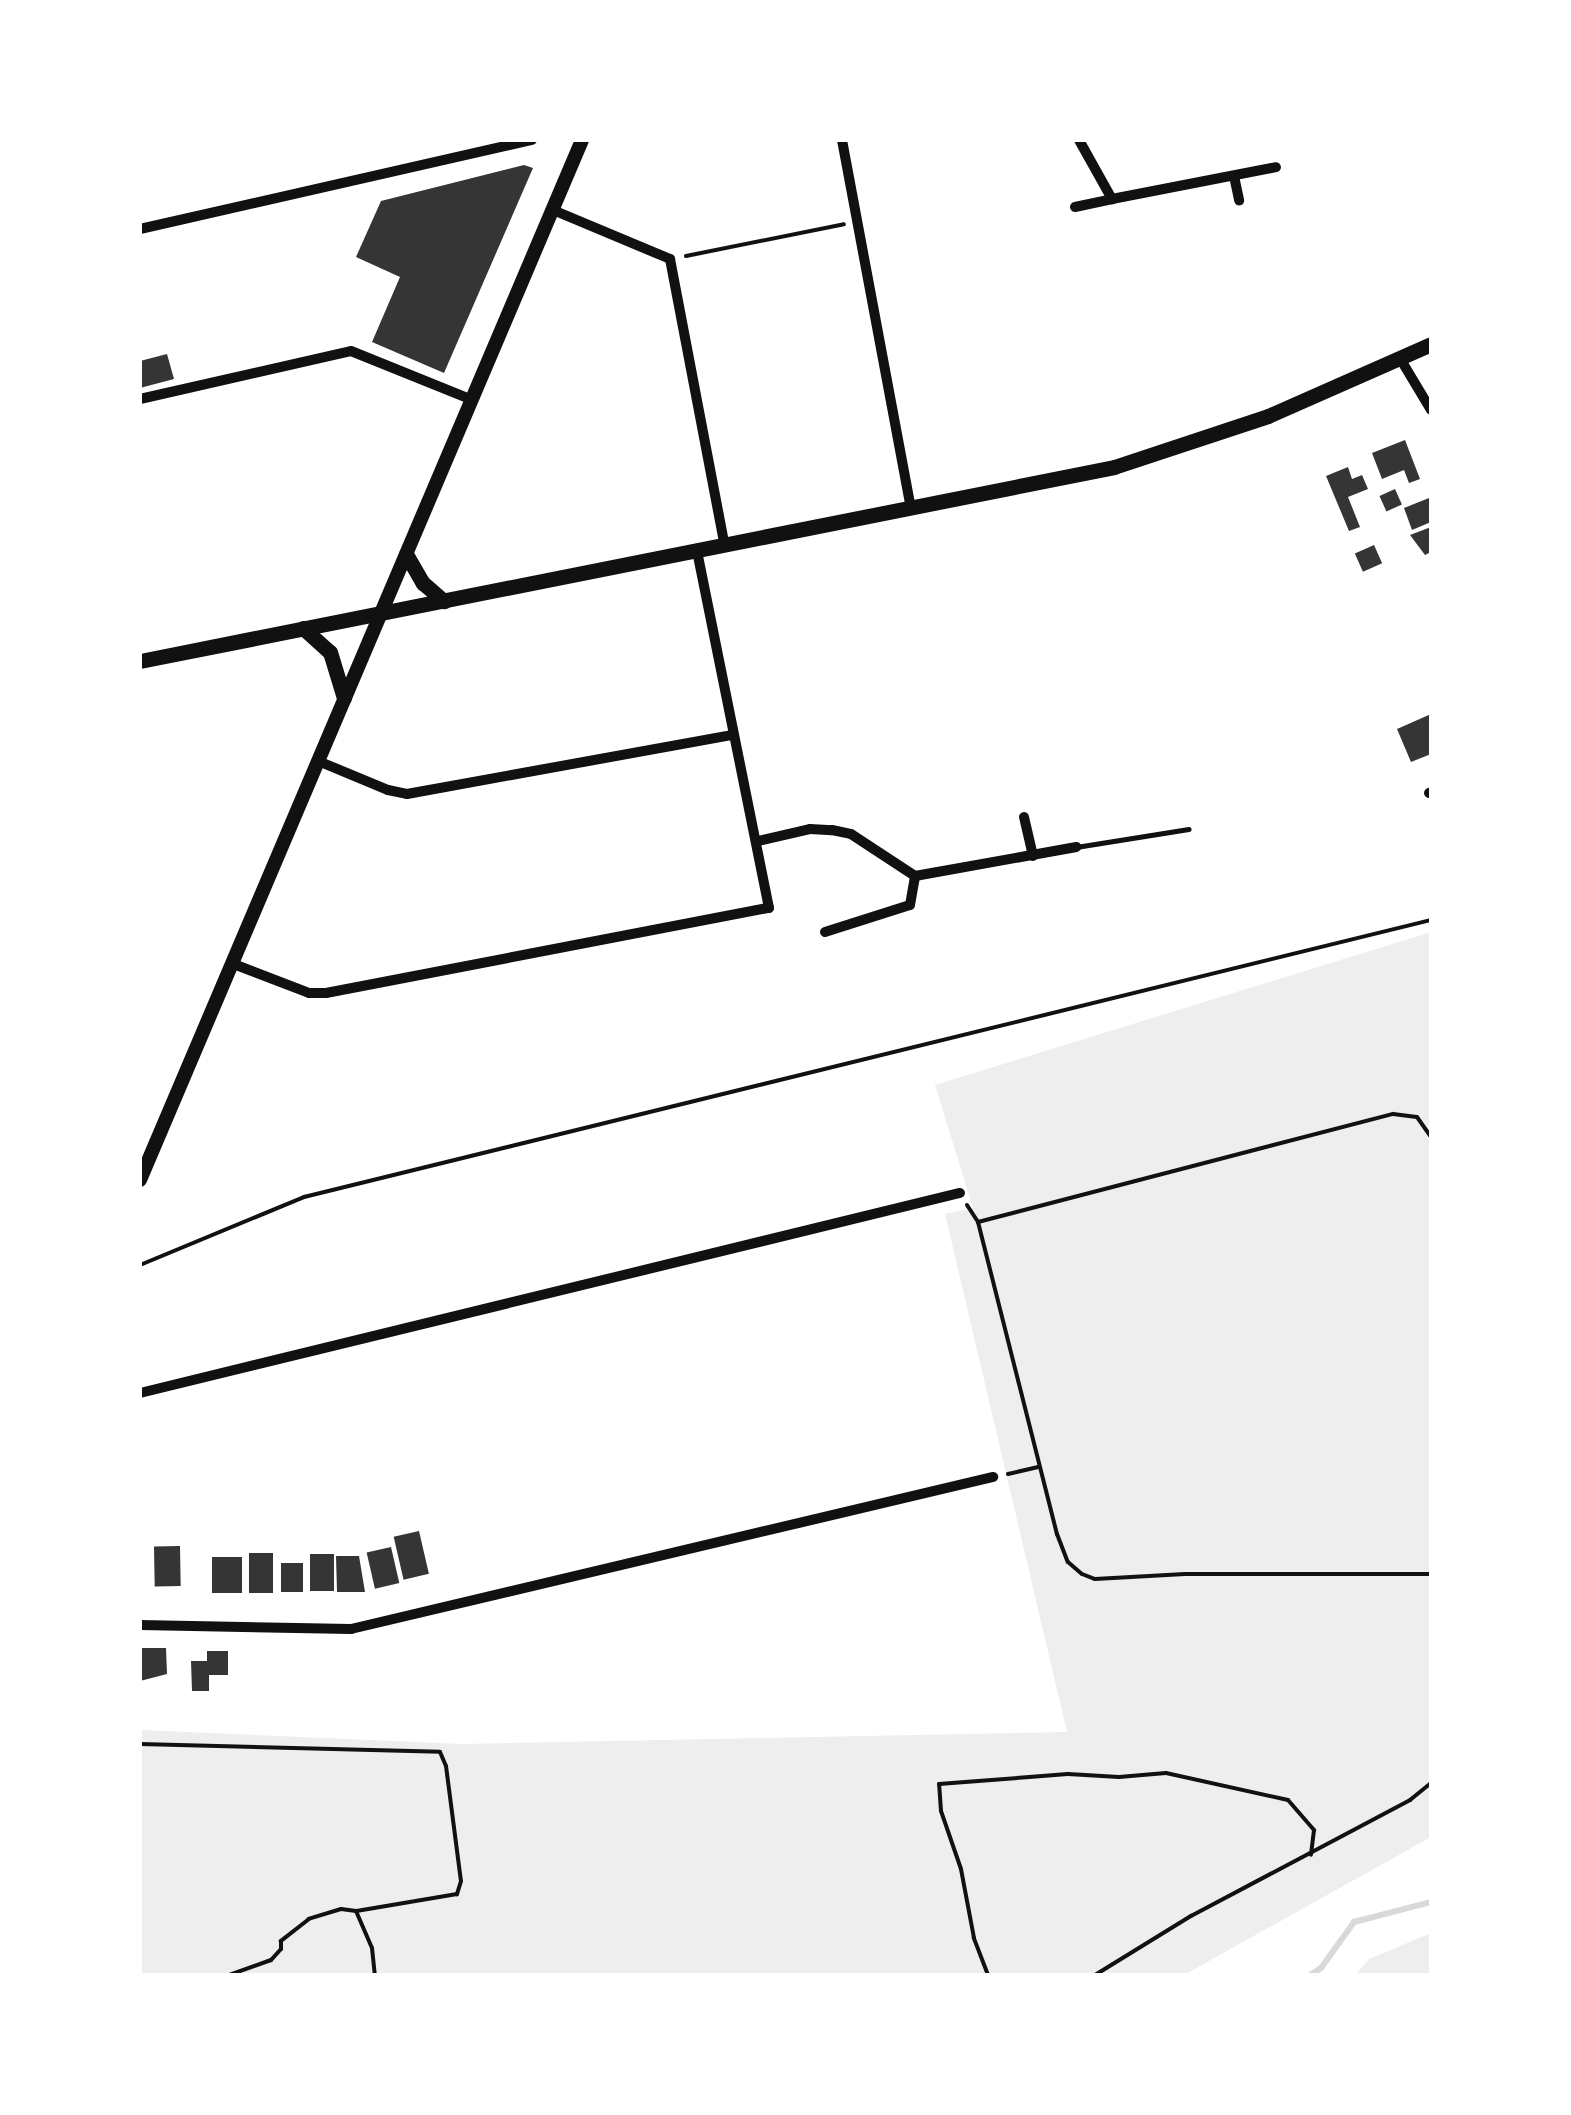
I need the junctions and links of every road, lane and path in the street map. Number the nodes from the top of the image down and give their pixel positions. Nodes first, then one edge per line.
1 (532, 140) edge
2 (842, 140) edge
3 (1079, 140) edge
4 (579, 141) edge
5 (1276, 167) dead end
6 (1234, 176) junction
7 (1112, 199) junction
8 (1239, 200) dead end
9 (1074, 206) dead end
10 (553, 210) junction
11 (858, 222) junction
12 (140, 229) edge
13 (670, 260) junction
14 (1431, 344) edge
15 (1401, 360) junction
16 (140, 399) edge
17 (470, 399) junction
18 (1431, 410) edge
19 (911, 510) junction
20 (725, 546) junction
21 (697, 552) junction
22 (406, 554) junction
23 (444, 601) junction
24 (381, 612) junction
25 (302, 628) junction
26 (140, 660) edge
27 (344, 698) junction
28 (732, 735) junction
29 (318, 760) junction
30 (1024, 817) dead end
31 (1190, 829) dead end
32 (758, 841) junction
33 (1076, 847) joint
34 (1032, 856) junction
35 (915, 876) junction
36 (1431, 920) edge
37 (825, 932) dead end
38 (231, 964) junction
39 (1431, 1137) edge
40 (140, 1180) edge
41 (960, 1193) dead end
42 (140, 1264) edge
43 (140, 1393) edge
44 (1038, 1467) junction
45 (993, 1477) joint
46 (1431, 1574) edge
47 (140, 1625) edge
48 (140, 1744) edge
49 (1431, 1783) edge
50 (1311, 1855) junction
51 (356, 1911) junction
52 (229, 1975) edge
53 (375, 1975) edge
54 (988, 1975) edge
55 (1095, 1975) edge

1 - 12 street
2 - 11 street
3 - 7 street
4 - 10 main road
5 - 6 street
6 - 7 street
6 - 8 street
7 - 9 street
10 - 13 street
10 - 17 main road
11 - 13 path
11 - 19 street
13 - 20 street
14 - 15 main road
15 - 18 street
15 - 19 main road
16 - 17 street
17 - 22 main road
19 - 20 main road
20 - 21 main road
21 - 23 main road
21 - 28 street
22 - 23 main road
22 - 24 main road
23 - 24 main road
24 - 25 main road
24 - 27 main road
25 - 26 main road
25 - 27 main road
27 - 29 main road
28 - 29 street
28 - 32 street
29 - 38 main road
30 - 34 street
31 - 33 lane
32 - 35 street
32 - 38 street
33 - 34 street
34 - 35 street
35 - 37 street
36 - 42 path
38 - 40 main road
39 - 44 path
41 - 43 street
44 - 45 path
44 - 46 path
45 - 47 street
48 - 51 path
49 - 50 path
50 - 54 path
50 - 55 path
51 - 52 path
51 - 53 path

